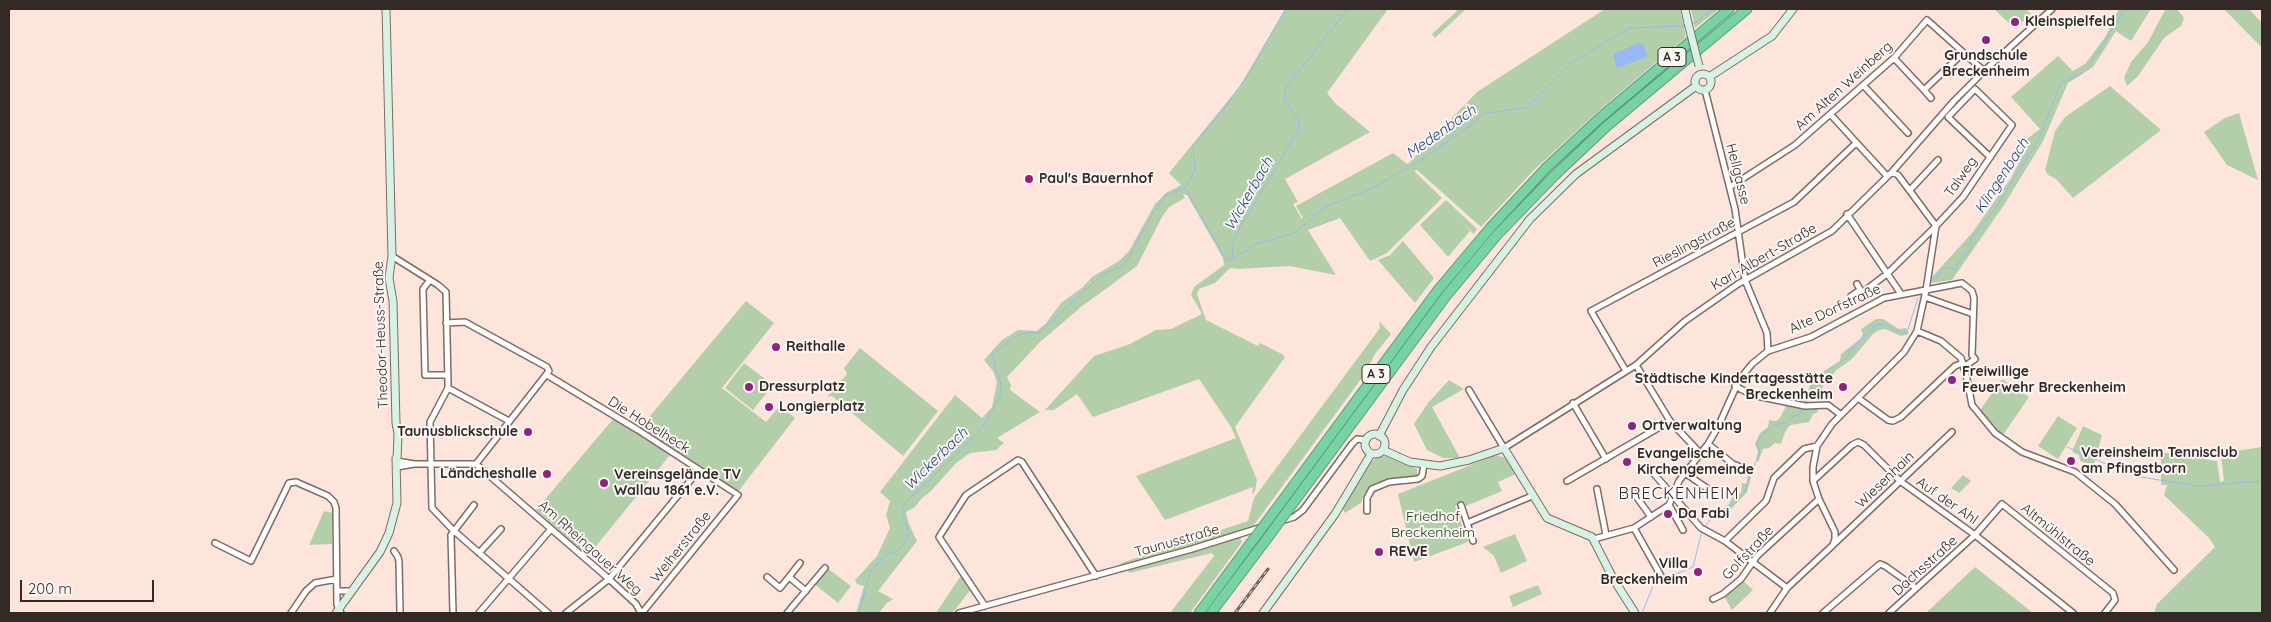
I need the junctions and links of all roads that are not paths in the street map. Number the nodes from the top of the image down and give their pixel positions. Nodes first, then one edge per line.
1 (386, 9) edge
2 (1685, 9) edge
3 (1729, 9) edge
4 (1747, 9) edge
5 (1794, 9) edge
6 (2052, 9) edge
7 (1963, 53) junction
8 (1894, 58) junction
9 (1984, 71) junction
10 (1701, 74) junction
11 (1709, 77) junction
12 (1696, 86) junction
13 (1864, 86) junction
14 (1705, 90) junction
15 (1924, 90) junction
16 (1931, 98) dead end
17 (1830, 114) junction
18 (1908, 133) dead end
19 (1856, 143) junction
20 (1989, 156) junction
21 (1938, 160) dead end
22 (1892, 172) junction
23 (1887, 176) junction
24 (1730, 187) junction
25 (1910, 190) junction
26 (1847, 214) junction
27 (1936, 226) junction
28 (1739, 232) junction
29 (395, 258) dead end
30 (1888, 273) junction
31 (430, 280) junction
32 (1745, 280) junction
33 (1857, 284) dead end
34 (1860, 290) junction
35 (1926, 290) junction
36 (1901, 294) junction
37 (1851, 296) dead end
38 (1924, 296) junction
39 (1973, 314) junction
40 (446, 322) junction
41 (1917, 331) junction
42 (1768, 351) junction
43 (1636, 365) junction
44 (1963, 365) junction
45 (1626, 371) junction
46 (548, 373) junction
47 (448, 374) junction
48 (1736, 386) junction
49 (448, 388) junction
50 (1469, 390) dead end
51 (1858, 398) junction
52 (1573, 403) junction
53 (1841, 415) junction
54 (509, 420) junction
55 (1670, 421) junction
56 (1952, 432) dead end
57 (1379, 436) junction
58 (1366, 440) junction
59 (1708, 444) junction
60 (1817, 446) junction
61 (1504, 448) junction
62 (1383, 450) junction
63 (1700, 453) junction
64 (1371, 454) junction
65 (1606, 459) junction
66 (397, 464) junction
67 (431, 464) junction
68 (476, 464) junction
69 (1424, 465) junction
70 (1648, 467) dead end
71 (699, 470) junction
72 (1748, 470) dead end
73 (1685, 473) junction
74 (1814, 481) junction
75 (1900, 481) junction
76 (1567, 482) dead end
77 (1597, 489) dead end
78 (1711, 491) dead end
79 (1626, 494) dead end
80 (738, 495) joint
81 (1532, 496) junction
82 (1673, 497) junction
83 (1819, 499) junction
84 (474, 505) dead end
85 (1461, 505) dead end
86 (1669, 505) junction
87 (1367, 511) dead end
88 (1651, 517) junction
89 (1467, 523) junction
90 (1634, 528) junction
91 (501, 529) dead end
92 (551, 529) junction
93 (453, 530) junction
94 (1682, 530) dead end
95 (1606, 535) junction
96 (1976, 535) junction
97 (1594, 538) junction
98 (1725, 540) junction
99 (1473, 541) dead end
100 (215, 543) dead end
101 (1833, 545) junction
102 (394, 551) dead end
103 (480, 553) junction
104 (1753, 562) junction
105 (800, 563) dead end
106 (825, 568) dead end
107 (2174, 570) dead end
108 (1096, 576) junction
109 (1661, 576) dead end
110 (767, 577) dead end
111 (789, 577) junction
112 (508, 578) junction
113 (609, 578) junction
114 (337, 579) junction
115 (1787, 588) junction
116 (1916, 588) junction
117 (337, 591) junction
118 (352, 591) junction
119 (806, 591) junction
120 (1713, 599) dead end
121 (985, 606) junction
122 (339, 612) edge
123 (1773, 612) edge
124 (291, 613) edge
125 (400, 613) edge
126 (454, 613) edge
127 (479, 613) edge
128 (548, 613) edge
129 (566, 613) edge
130 (642, 613) edge
131 (787, 613) edge
132 (959, 613) edge
133 (1200, 613) edge
134 (1211, 613) edge
135 (1263, 613) edge
136 (1635, 613) edge
137 (1824, 613) edge
138 (1889, 613) edge
139 (2073, 613) edge
140 (2105, 613) edge

1 - 66 main road, Theodor-Heuss-Straße
2 - 10 main road, bridge
3 - 133 highway, A 3, bridge
4 - 134 highway, A 3, bridge
5 - 11 main road
6 - 9 street, Karl-Albert-Straße
7 - 8 street, Am Alten Weinberg
7 - 9 street, Am Alten Weinberg
7 - 15 street
8 - 13 street, Am Alten Weinberg
8 - 15 street
9 - 22 street, Karl-Albert-Straße
10 - 11 main road
10 - 12 main road
11 - 14 main road
12 - 14 main road
12 - 57 main road
13 - 17 street, Am Alten Weinberg
13 - 18 street
14 - 24 street, Hellgasse
15 - 16 street
17 - 19 street
17 - 24 street, Am Alten Weinberg
19 - 23 street
19 - 28 street, Rieslingstraße
20 - 20 street, Talweg
20 - 27 street, Talweg
21 - 25 street
22 - 23 street, Karl-Albert-Straße
22 - 25 street
23 - 26 street, Karl-Albert-Straße
24 - 28 street, Hellgasse
25 - 27 street
26 - 30 street
26 - 32 street, Karl-Albert-Straße
27 - 30 street, Talweg
27 - 35 street
28 - 32 street, Hellgasse
28 - 45 street, Rieslingstraße
29 - 31 street
30 - 34 street, Talweg
30 - 36 street
31 - 40 street
31 - 47 street
32 - 42 street, Hellgasse
32 - 43 street, Karl-Albert-Straße
33 - 34 street
34 - 37 street, Talweg
35 - 36 street, Alte Dorfstraße
35 - 38 street
35 - 39 street, Alte Dorfstraße
36 - 42 street, Alte Dorfstraße
38 - 39 street
38 - 41 street
39 - 44 street
40 - 46 street, Die Hobelheck
40 - 47 street
41 - 44 street
41 - 51 street
42 - 48 street, Alte Dorfstraße
43 - 45 street, Karl-Albert-Straße
43 - 55 street
44 - 51 street
44 - 107 street
45 - 52 street, Karl-Albert-Straße
46 - 54 street
46 - 71 street, Die Hobelheck
47 - 49 street
48 - 53 street
48 - 59 street, Alte Dorfstraße
49 - 54 street
49 - 67 street
50 - 61 street
51 - 53 street
52 - 61 street, Karl-Albert-Straße
52 - 65 street
53 - 60 street
54 - 68 street
55 - 63 street
55 - 65 street
56 - 75 street, Wiesenhain
57 - 58 main road
57 - 62 main road
58 - 64 main road
58 - 108 street, Taunusstraße
59 - 63 street, Alte Dorfstraße
59 - 72 street
60 - 74 street
60 - 98 street
61 - 69 main road
61 - 81 main road
62 - 64 main road
62 - 69 main road
63 - 73 street, Alte Dorfstraße
64 - 135 main road
65 - 76 street
66 - 67 street
66 - 118 main road, Theodor-Heuss-Straße
67 - 68 street
67 - 93 street
68 - 92 street, Am Rheingauer Weg
69 - 87 street
70 - 82 street
71 - 80 street, Die Hobelheck
71 - 113 street
73 - 78 street
73 - 82 street, Alte Dorfstraße
74 - 75 street, Auf der Ahl
74 - 83 street
75 - 96 street, Auf der Ahl
75 - 101 street, Wiesenhain
77 - 95 street
79 - 88 street
80 - 130 street, Weiherstraße
81 - 89 street
81 - 97 main road
82 - 86 street, Alte Dorfstraße
82 - 98 street
83 - 101 street
83 - 104 street, Golfstraße
84 - 93 street
85 - 89 street
86 - 88 street, Alte Dorfstraße
86 - 94 street
88 - 90 street, Alte Dorfstraße
89 - 99 street
90 - 95 street, Alte Dorfstraße
90 - 109 street
91 - 103 street
92 - 112 street
92 - 113 street, Am Rheingauer Weg
93 - 103 street
93 - 126 street
95 - 97 street, Alte Dorfstraße
96 - 116 street, Dachsstraße
96 - 139 street, Auf der Ahl
96 - 140 street, Altmühlstraße
97 - 136 main road
98 - 104 street
100 - 114 street
101 - 115 street, Wiesenhain
102 - 125 street
103 - 112 street
104 - 115 street
104 - 120 street, Golfstraße
105 - 111 street
106 - 119 street
108 - 121 street, Taunusstraße
108 - 121 street
110 - 111 street
111 - 119 street
112 - 127 street
112 - 128 street
113 - 129 street
113 - 130 street, Am Rheingauer Weg
114 - 117 street
114 - 124 street
115 - 123 street, Wiesenhain
116 - 137 street
116 - 138 street, Dachsstraße
117 - 118 street
117 - 122 street
118 - 122 main road, Theodor-Heuss-Straße
119 - 131 street
121 - 132 street, Taunusstraße

